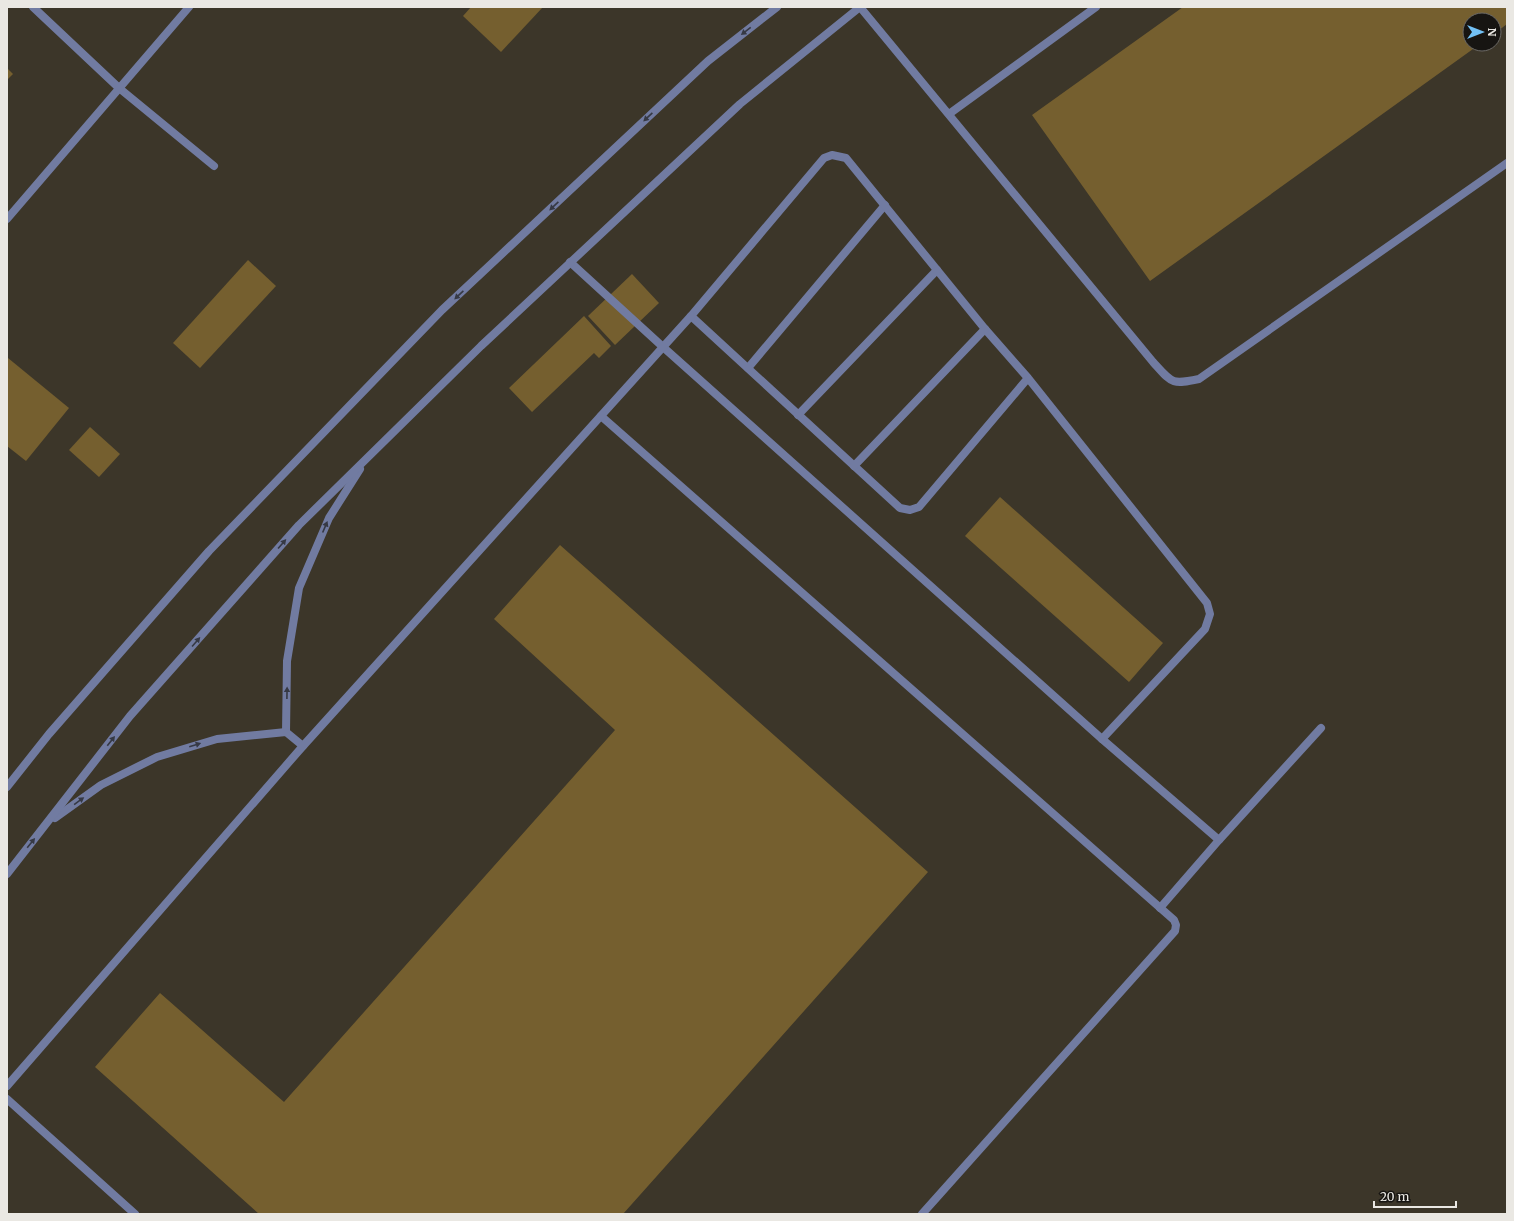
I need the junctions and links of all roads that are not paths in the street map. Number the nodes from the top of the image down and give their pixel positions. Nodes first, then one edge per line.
1 (33, 7) edge
2 (189, 7) edge
3 (777, 7) edge
4 (860, 7) edge
5 (1096, 7) edge
6 (119, 88) junction
7 (949, 114) junction
8 (1507, 163) edge
9 (214, 166) dead end
10 (885, 205) junction
11 (7, 219) edge
12 (570, 262) junction
13 (937, 270) junction
14 (691, 316) junction
15 (985, 329) junction
16 (662, 347) junction
17 (748, 368) junction
18 (1028, 378) junction
19 (798, 415) junction
20 (601, 416) junction
21 (369, 455) junction
22 (854, 466) junction
23 (1321, 728) dead end
24 (286, 732) junction
25 (1102, 739) junction
26 (303, 746) junction
27 (7, 787) edge
28 (47, 824) junction
29 (1219, 840) junction
30 (7, 874) edge
31 (1160, 908) junction
32 (8, 1082) edge
33 (7, 1099) edge
34 (136, 1214) edge
35 (922, 1214) edge

1 - 6 lane
2 - 6 lane
3 -> 27 lane
4 - 7 lane
4 - 12 lane
5 - 7 lane
6 - 9 lane
6 - 11 lane
7 - 8 lane
10 - 13 lane
10 - 14 lane
10 - 17 lane
12 - 16 lane
12 - 21 lane
13 - 15 lane
13 - 19 lane
14 - 16 lane
14 - 17 lane
15 - 18 lane
15 - 22 lane
16 - 20 lane
16 - 25 lane
17 - 19 lane
18 - 22 lane
18 - 25 lane
19 - 22 lane
20 - 26 lane
20 - 31 lane
24 -> 21 lane
28 -> 21 lane
23 - 29 lane
24 - 26 lane
28 -> 24 lane
25 - 29 lane
26 - 32 lane
30 -> 28 lane
29 - 31 lane
31 - 35 lane
33 - 34 lane

